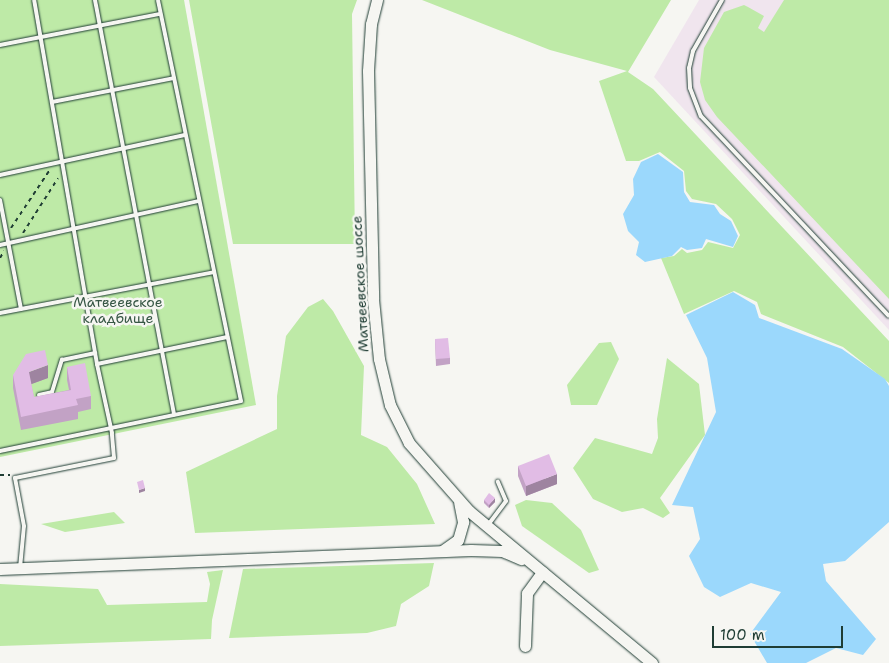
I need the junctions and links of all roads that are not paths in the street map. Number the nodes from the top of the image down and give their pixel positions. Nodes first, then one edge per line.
1 (34, 0) edge
2 (95, 0) edge
3 (158, 0) edge
4 (377, 0) edge
5 (722, 0) edge
6 (160, 14) junction
7 (100, 26) junction
8 (41, 37) junction
9 (0, 45) edge
10 (174, 78) junction
11 (112, 90) junction
12 (52, 102) junction
13 (186, 135) junction
14 (124, 149) junction
15 (62, 163) junction
16 (0, 175) edge
17 (0, 200) edge
18 (199, 201) junction
19 (136, 215) junction
20 (74, 230) junction
21 (9, 243) junction
22 (0, 245) edge
23 (214, 272) junction
24 (150, 284) junction
25 (86, 296) junction
26 (21, 309) junction
27 (0, 313) edge
28 (889, 316) edge
29 (227, 337) junction
30 (162, 350) junction
31 (95, 353) junction
32 (97, 364) junction
33 (38, 395) edge
34 (174, 415) junction
35 (110, 428) junction
36 (0, 451) edge
37 (498, 482) dead end
38 (459, 502) junction
39 (487, 526) junction
40 (442, 551) junction
41 (532, 564) junction
42 (0, 568) edge
43 (20, 568) junction
44 (542, 572) junction
45 (526, 646) dead end
46 (652, 663) edge

1 - 8 lane
2 - 7 lane
3 - 6 lane
4 - 38 main road, Матвеевское шоссе
5 - 28 lane
6 - 7 lane
6 - 10 lane
7 - 8 lane
7 - 11 lane
8 - 9 lane
8 - 12 lane
10 - 11 lane
10 - 13 lane
11 - 12 lane
11 - 14 lane
12 - 15 lane
13 - 14 lane
13 - 18 lane
14 - 15 lane
14 - 19 lane
15 - 16 lane
15 - 20 lane
17 - 21 lane
18 - 19 lane
18 - 23 lane
19 - 20 lane
19 - 24 lane
20 - 21 lane
20 - 25 lane
21 - 22 lane
21 - 26 lane
23 - 24 lane
23 - 29 lane
24 - 25 lane
24 - 30 lane
25 - 26 lane
25 - 31 lane
26 - 27 lane
29 - 30 lane
29 - 34 lane
30 - 32 lane
30 - 34 lane
31 - 32 lane
31 - 33 lane
32 - 35 lane
34 - 35 lane
35 - 36 lane
35 - 43 lane
37 - 39 lane
38 - 39 main road, Матвеевское шоссе
38 - 40 main road
39 - 41 main road, Матвеевское шоссе
40 - 41 main road
40 - 43 main road
41 - 44 main road, Матвеевское шоссе
42 - 43 main road
44 - 45 main road
44 - 46 main road, Матвеевское шоссе

